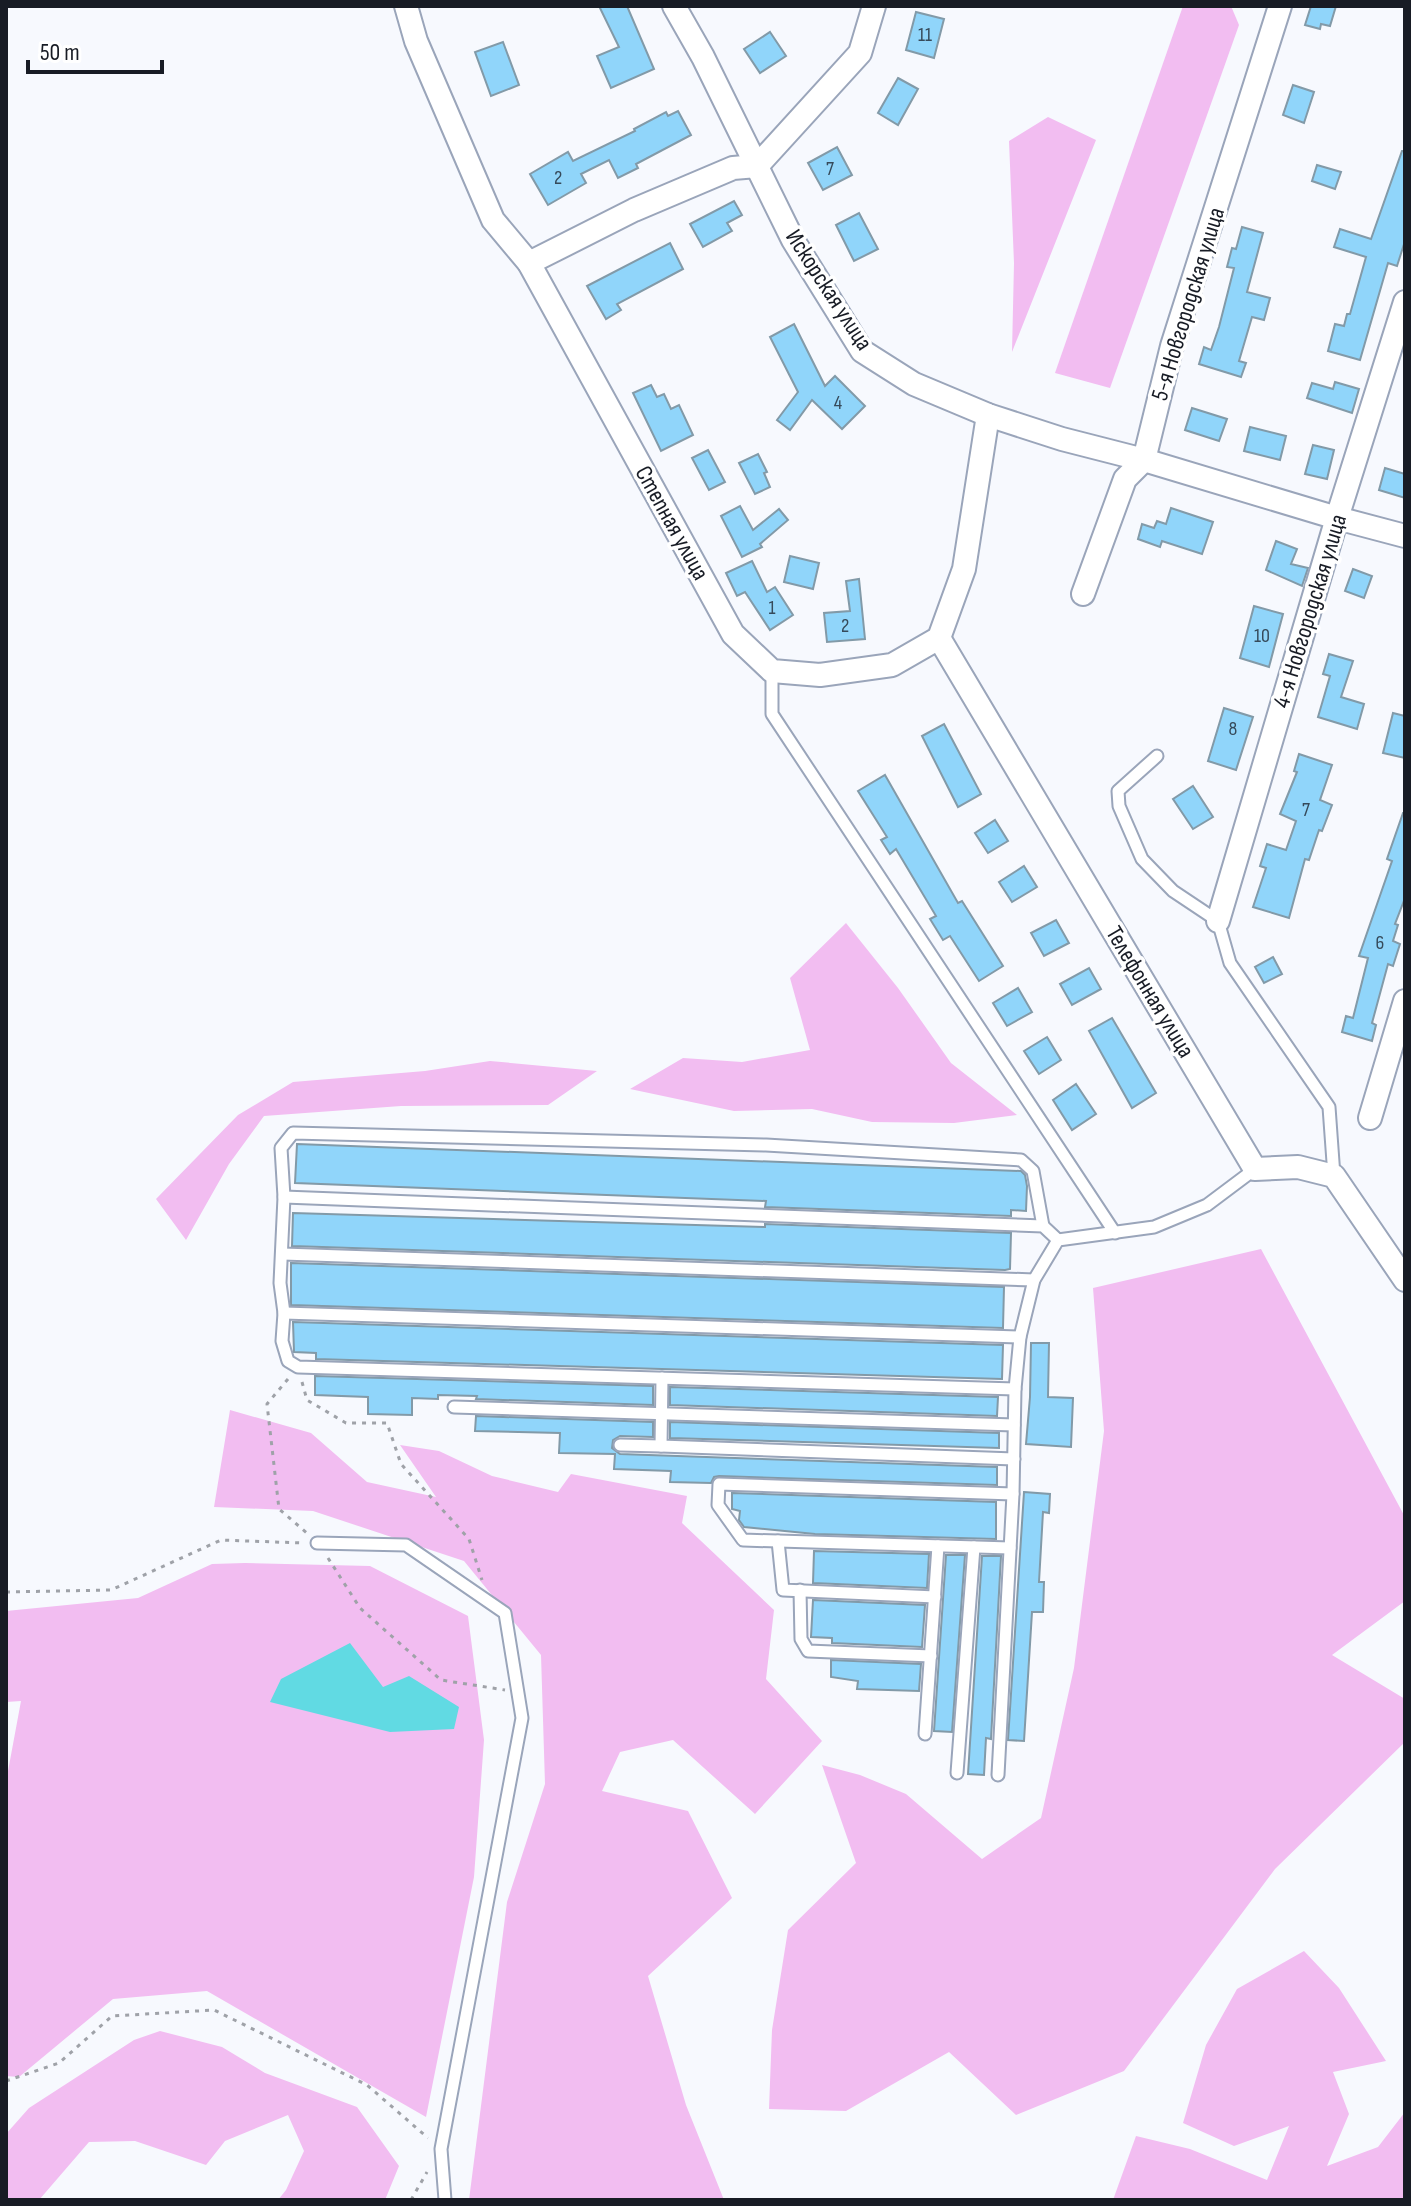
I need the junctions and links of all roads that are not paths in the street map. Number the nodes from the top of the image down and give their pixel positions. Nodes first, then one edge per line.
1 (406, 6) edge
2 (674, 6) edge
3 (874, 6) edge
4 (1280, 6) edge
5 (757, 166) junction
6 (529, 263) junction
7 (1405, 302) edge
8 (988, 415) junction
9 (1144, 460) junction
10 (1337, 518) junction
11 (1405, 536) edge
12 (1083, 594) dead end
13 (939, 638) junction
14 (772, 671) junction
15 (1157, 756) dead end
16 (1218, 921) junction
17 (1405, 1001) edge
18 (1370, 1118) dead end
19 (1255, 1169) junction
20 (1334, 1176) junction
21 (284, 1197) junction
22 (1043, 1226) junction
23 (1115, 1233) junction
24 (1058, 1240) junction
25 (283, 1254) junction
26 (1034, 1280) junction
27 (1405, 1280) edge
28 (284, 1313) junction
29 (1020, 1337) junction
30 (662, 1378) junction
31 (1015, 1389) junction
32 (454, 1407) dead end
33 (661, 1414) junction
34 (1014, 1425) junction
35 (620, 1445) dead end
36 (661, 1446) junction
37 (1014, 1459) junction
38 (1013, 1494) junction
39 (778, 1541) junction
40 (317, 1543) road end
41 (938, 1546) junction
42 (974, 1547) junction
43 (1010, 1548) junction
44 (800, 1590) junction
45 (935, 1597) junction
46 (931, 1656) junction
47 (925, 1734) dead end
48 (957, 1773) dead end
49 (998, 1775) dead end
50 (445, 2200) edge

1 - 6 street, Степная улица
2 - 5 street, Искорская улица
3 - 5 street
4 - 9 street, 5-я Новгородская улица
5 - 6 street
5 - 8 street, Искорская улица
6 - 14 street, Степная улица
7 - 10 street, 4-я Новгородская улица
8 - 9 street, Искорская улица
8 - 13 street
9 - 10 street, Искорская улица
9 - 12 street, 5-я Новгородская улица
10 - 11 street, Искорская улица
10 - 16 street, 4-я Новгородская улица
13 - 14 street
13 - 19 street, Телефонная улица
14 - 23 lane
15 - 16 lane
16 - 20 lane
17 - 18 street
19 - 20 street
19 - 23 lane
20 - 27 street
21 - 22 lane
21 - 22 lane
21 - 25 lane
22 - 24 lane
23 - 24 lane
24 - 26 lane
25 - 26 lane
25 - 28 lane
26 - 29 lane
28 - 29 lane
28 - 30 lane
29 - 31 lane
30 - 31 lane
30 - 33 lane
31 - 34 lane
32 - 33 lane
33 - 34 lane
33 - 36 lane
34 - 37 lane
35 - 36 lane
36 - 37 lane
37 - 38 lane
38 - 39 lane
38 - 43 lane
39 - 41 lane
39 - 44 lane
40 - 50 lane
41 - 42 lane
41 - 45 lane
42 - 43 lane
42 - 48 lane
43 - 49 lane
44 - 45 lane
44 - 46 lane
45 - 46 lane
46 - 47 lane

